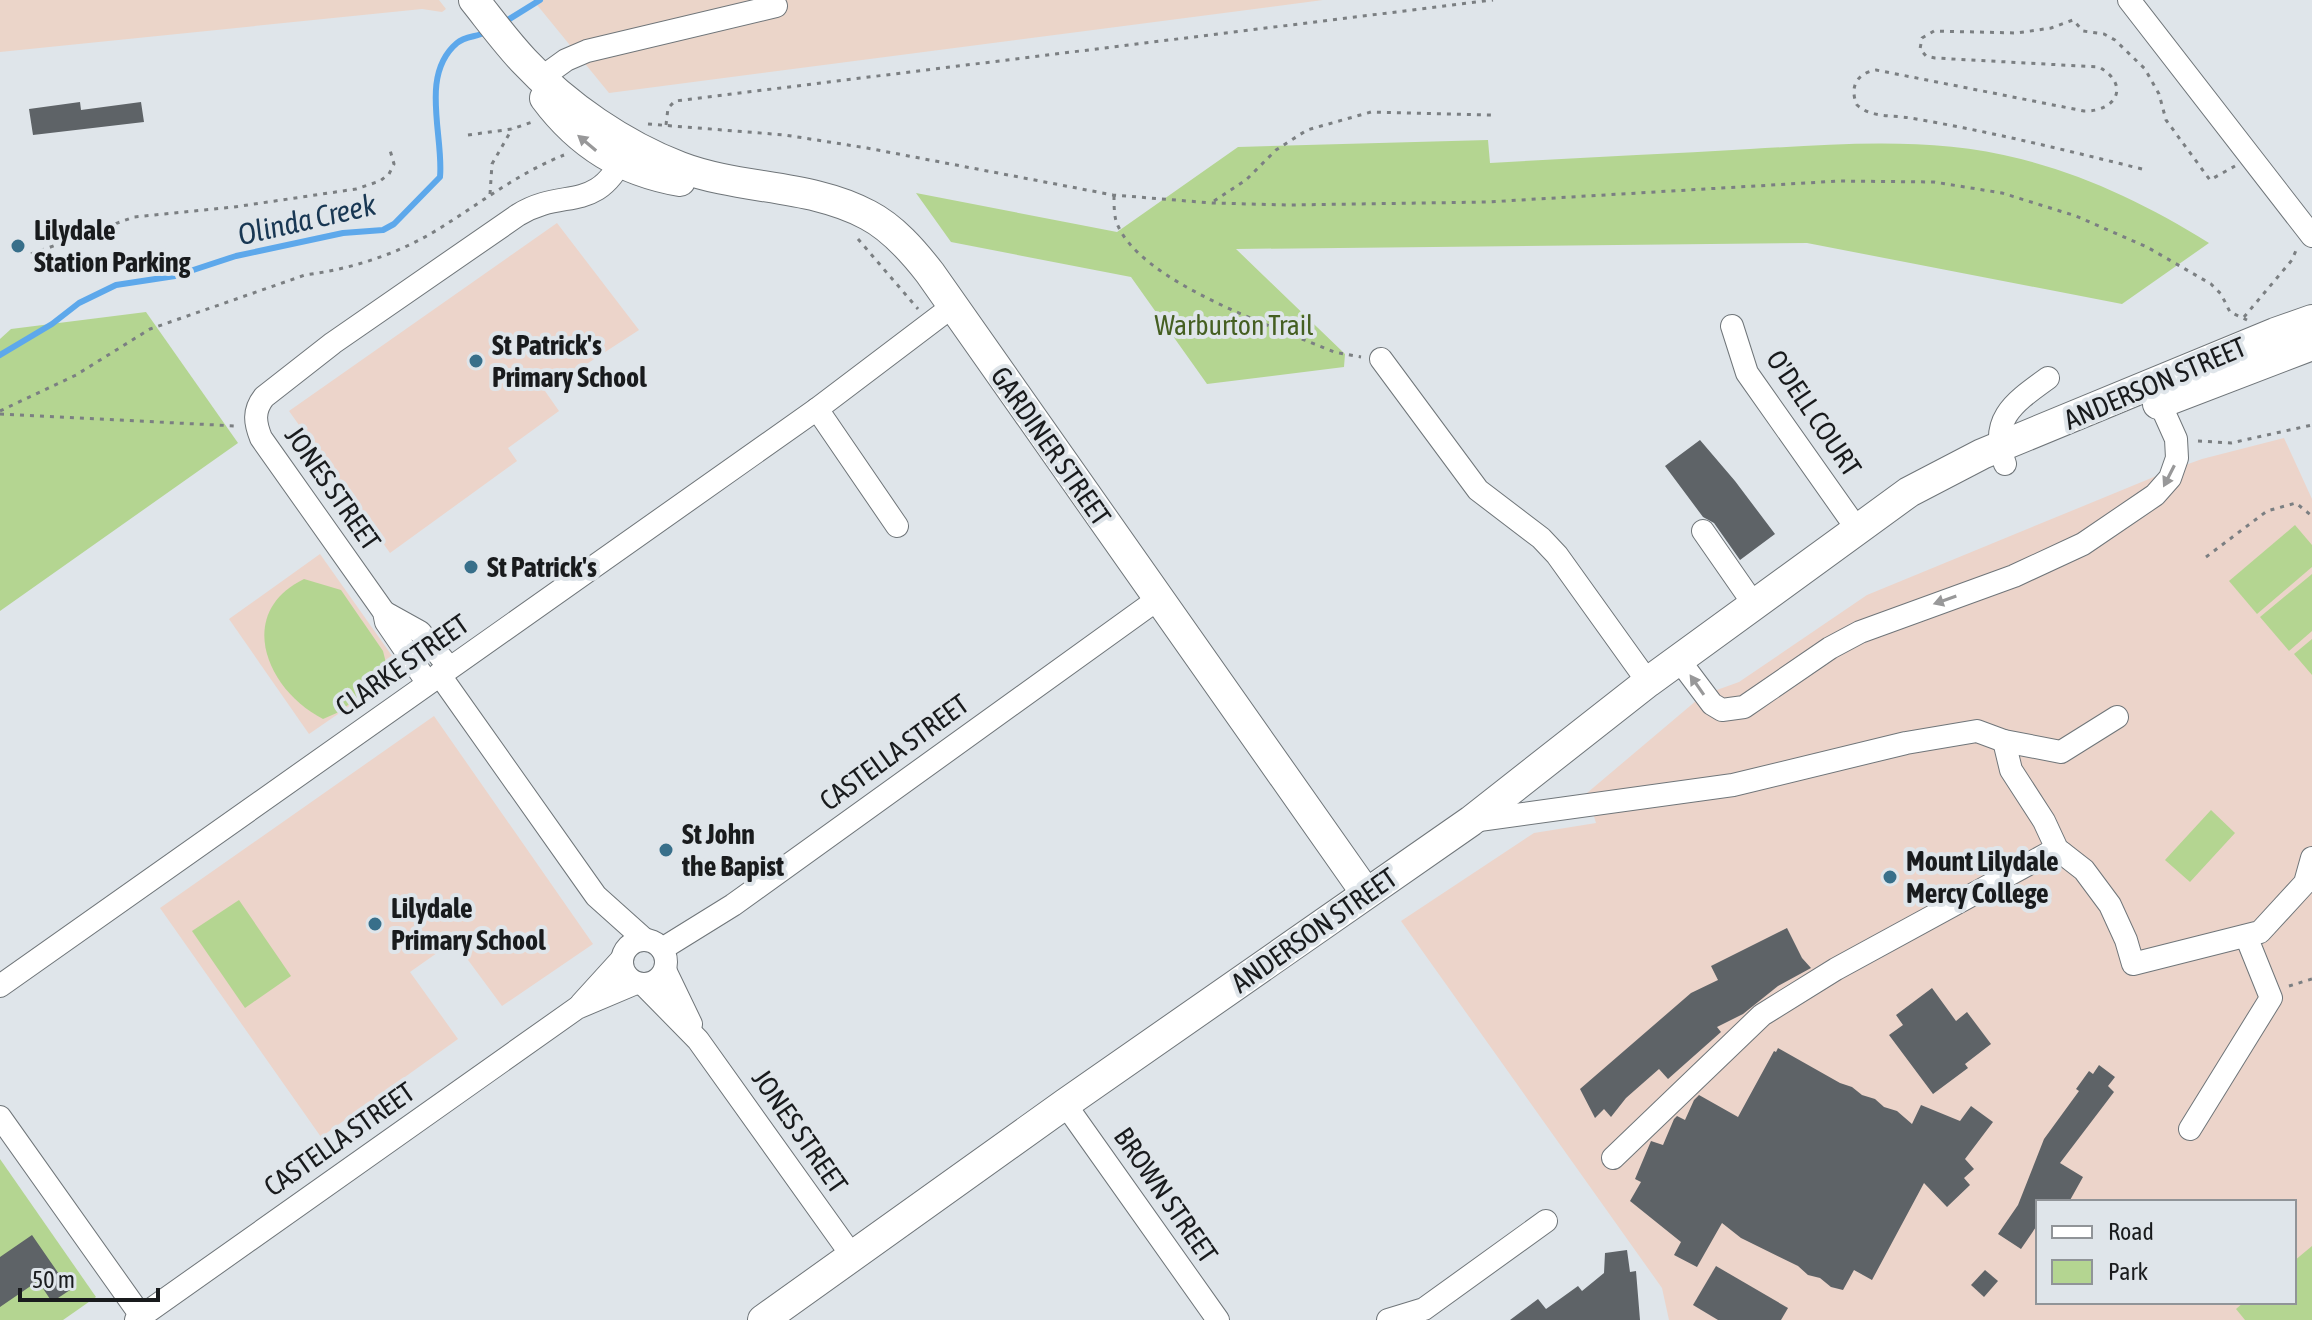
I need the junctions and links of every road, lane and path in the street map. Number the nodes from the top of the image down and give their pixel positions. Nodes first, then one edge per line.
1 (474, 0) edge
2 (1493, 0) edge
3 (2129, 0) edge
4 (776, 6) dead end
5 (516, 52) junction
6 (541, 78) junction
7 (1491, 115) dead end
8 (538, 121) dead end
9 (666, 126) junction
10 (512, 129) junction
11 (468, 135) dead end
12 (581, 138) junction
13 (630, 143) junction
14 (390, 150) dead end
15 (2240, 160) junction
16 (2142, 169) dead end
17 (490, 194) junction
18 (1113, 195) junction
19 (1212, 203) junction
20 (2304, 238) edge
21 (31, 254) dead end
22 (2211, 284) dead end
23 (953, 306) junction
24 (2312, 312) edge
25 (2244, 317) dead end
26 (2312, 320) edge
27 (1732, 326) dead end
28 (2275, 333) junction
29 (2312, 345) edge
30 (1381, 359) joint
31 (2048, 378) dead end
32 (2156, 394) junction
33 (817, 409) junction
34 (0, 412) edge
35 (2312, 425) edge
36 (256, 427) junction
37 (2176, 439) junction
38 (2002, 455) junction
39 (2312, 516) edge
40 (897, 526) dead end
41 (1857, 529) junction
42 (1703, 531) dead end
43 (2206, 557) dead end
44 (1158, 599) junction
45 (1753, 603) junction
46 (1679, 660) junction
47 (438, 675) junction
48 (1648, 682) junction
49 (2117, 717) dead end
50 (2004, 741) junction
51 (1471, 821) junction
52 (2062, 853) junction
53 (2312, 858) edge
54 (1366, 893) junction
55 (596, 896) junction
56 (2246, 936) junction
57 (657, 953) junction
58 (622, 957) junction
59 (2312, 979) edge
60 (639, 983) junction
61 (0, 986) edge
62 (2268, 992) junction
63 (577, 1008) junction
64 (698, 1040) junction
65 (1065, 1104) junction
66 (0, 1117) edge
67 (2190, 1129) dead end
68 (1613, 1158) dead end
69 (1546, 1221) dead end
70 (853, 1257) junction
71 (140, 1319) edge
72 (763, 1320) edge
73 (1218, 1320) edge
74 (1388, 1320) edge

1 - 5 main road
2 - 9 path
3 - 15 street
4 - 6 street
5 - 6 main road
5 - 12 main road
6 - 13 main road
7 - 19 path
8 - 10 path
9 - 13 path
9 - 18 path
10 - 11 path
10 - 17 path
13 -> 12 main road
12 - 17 path
13 - 23 main road, GARDINER STREET
13 - 36 street, JONES STREET
14 - 21 path
15 - 16 path
15 - 20 street
17 - 34 path
18 - 19 path
18 - 30 path
19 - 22 path
20 - 25 path
23 - 33 street, CLARKE STREET
23 - 44 main road, GARDINER STREET
24 - 28 street
26 - 28 main road, ANDERSON STREET
27 - 41 street, O'DELL COURT
28 - 32 main road, ANDERSON STREET
29 - 32 main road, ANDERSON STREET
30 - 48 street
31 - 38 street, ANDERSON STREET
32 - 37 street
32 - 38 main road, ANDERSON STREET
33 - 40 street
33 - 47 street, CLARKE STREET
34 - 36 path
35 - 37 path
36 - 47 street, JONES STREET
37 -> 46 street
38 - 41 main road, ANDERSON STREET
39 - 43 path
41 - 45 main road, ANDERSON STREET
42 - 45 street
44 - 54 main road, GARDINER STREET
44 - 57 street, CASTELLA STREET
45 - 46 main road, ANDERSON STREET
46 - 48 main road, ANDERSON STREET
47 - 55 street, JONES STREET
47 - 61 street, CLARKE STREET
48 - 51 main road, ANDERSON STREET
49 - 50 street
50 - 51 street
50 - 52 street
51 - 54 main road, ANDERSON STREET
52 - 56 street
52 - 68 street
53 - 56 street
54 - 65 main road, ANDERSON STREET
55 - 57 street, JONES STREET
55 - 58 street, JONES STREET
56 - 62 street
57 - 58 street
57 - 60 street
57 - 64 street, JONES STREET
58 - 60 street
58 - 63 street, CASTELLA STREET
59 - 62 path
60 - 63 street, CASTELLA STREET
60 - 64 street, JONES STREET
62 - 67 street
63 - 71 street, CASTELLA STREET
64 - 70 street, JONES STREET
65 - 70 main road, ANDERSON STREET
65 - 73 street, BROWN STREET
66 - 71 street
69 - 74 street
70 - 72 main road, ANDERSON STREET

